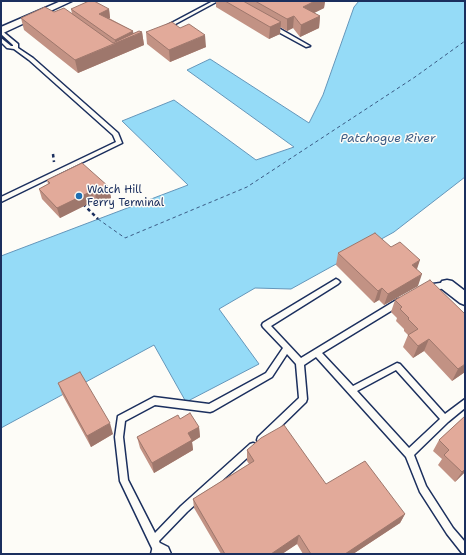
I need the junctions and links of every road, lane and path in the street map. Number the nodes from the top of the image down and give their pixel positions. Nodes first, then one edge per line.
1 (68, 1) edge
2 (216, 1) edge
3 (268, 24) edge
4 (162, 29) edge
5 (1, 31) edge
6 (1, 39) edge
7 (308, 46) dead end
8 (15, 48) junction
9 (53, 154) dead end
10 (56, 174) junction
11 (1, 200) edge
12 (83, 203) edge
13 (98, 219) dead end
14 (336, 282) dead end
15 (447, 285) joint
16 (417, 291) edge
17 (406, 298) edge
18 (465, 299) edge
19 (287, 348) junction
20 (317, 352) junction
21 (300, 363) junction
22 (352, 390) junction
23 (465, 403) edge
24 (445, 419) junction
25 (409, 454) junction
26 (158, 549) edge
27 (463, 551) edge

1 - 5 street
2 - 4 lane
3 - 7 lane
5 - 8 lane
6 - 8 lane
8 - 10 lane
9 - 10 path
10 - 11 lane
12 - 13 path
14 - 19 lane
15 - 16 lane
15 - 18 street
17 - 20 lane
19 - 21 lane
19 - 26 lane
20 - 21 lane
20 - 22 lane
21 - 26 lane
22 - 24 lane
22 - 25 lane
23 - 24 lane
24 - 25 lane
25 - 27 lane

